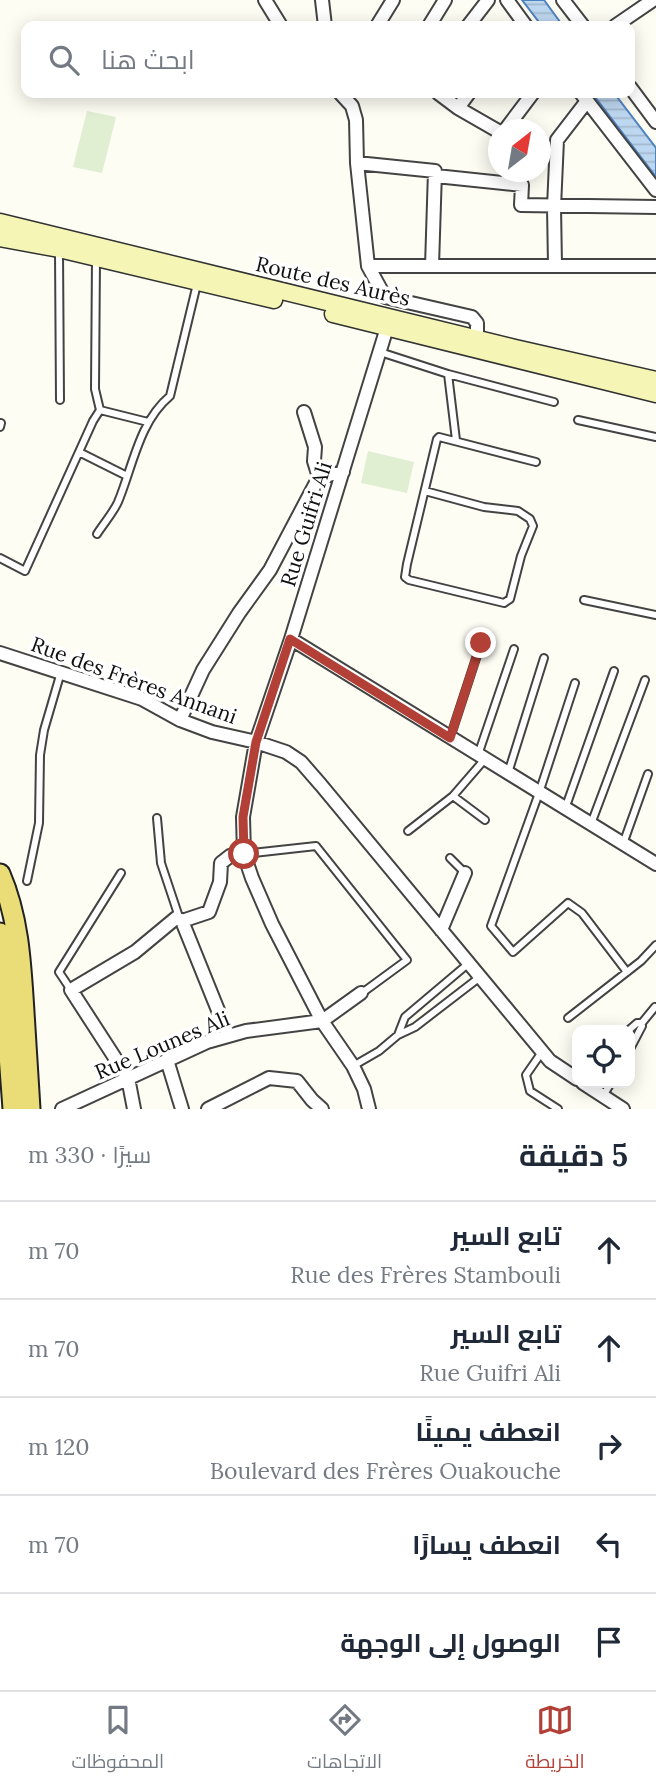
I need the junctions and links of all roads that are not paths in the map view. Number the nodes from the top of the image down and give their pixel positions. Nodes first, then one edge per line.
1 (265, 0) edge
2 (323, 0) edge
3 (393, 0) edge
4 (445, 0) edge
5 (488, 0) edge
6 (507, 0) edge
7 (563, 0) edge
8 (653, 0) edge
9 (278, 21) edge
10 (325, 21) edge
11 (380, 21) edge
12 (432, 21) edge
13 (472, 21) edge
14 (520, 21) edge
15 (579, 21) edge
16 (622, 21) edge
17 (635, 95) edge
18 (345, 98) edge
19 (445, 98) edge
20 (465, 98) edge
21 (529, 98) edge
22 (583, 98) edge
23 (585, 98) edge
24 (458, 108) junction
25 (513, 119) edge
26 (656, 122) edge
27 (488, 125) edge
28 (357, 163) junction
29 (436, 176) junction
30 (656, 190) edge
31 (554, 207) junction
32 (656, 207) edge
33 (0, 222) edge
34 (0, 237) edge
35 (59, 249) junction
36 (96, 258) junction
37 (555, 265) junction
38 (368, 266) junction
39 (432, 266) junction
40 (656, 266) edge
41 (197, 282) junction
42 (389, 322) junction
43 (477, 338) junction
44 (380, 352) junction
45 (448, 374) junction
46 (656, 380) edge
47 (656, 394) edge
48 (60, 400) dead end
49 (554, 402) dead end
50 (100, 410) junction
51 (304, 412) dead end
52 (578, 420) dead end
53 (148, 422) junction
54 (656, 437) edge
55 (456, 440) junction
56 (79, 452) junction
57 (536, 462) dead end
58 (343, 472) junction
59 (127, 476) junction
60 (319, 477) junction
61 (425, 491) junction
62 (97, 534) dead end
63 (0, 558) edge
64 (584, 600) dead end
65 (656, 615) edge
66 (290, 639) junction
67 (481, 643) dead end
68 (513, 649) dead end
69 (0, 653) edge
70 (544, 658) dead end
71 (614, 671) dead end
72 (61, 672) junction
73 (645, 680) dead end
74 (575, 683) dead end
75 (180, 720) junction
76 (450, 738) junction
77 (256, 742) junction
78 (482, 757) junction
79 (508, 773) junction
80 (648, 774) dead end
81 (539, 793) junction
82 (453, 796) junction
83 (565, 809) junction
84 (157, 818) dead end
85 (485, 820) dead end
86 (591, 824) junction
87 (408, 831) dead end
88 (623, 844) junction
89 (244, 854) junction
90 (450, 858) dead end
91 (656, 864) edge
92 (121, 873) dead end
93 (465, 873) joint
94 (27, 881) dead end
95 (2, 884) edge
96 (182, 921) junction
97 (441, 930) junction
98 (0, 933) edge
99 (656, 945) edge
100 (469, 963) junction
101 (627, 972) junction
102 (480, 977) junction
103 (71, 990) junction
104 (361, 993) joint
105 (655, 1007) edge
106 (568, 1018) dead end
107 (322, 1021) junction
108 (641, 1024) junction
109 (635, 1025) edge
110 (228, 1035) junction
111 (398, 1035) junction
112 (635, 1040) edge
113 (542, 1052) junction
114 (167, 1060) junction
115 (353, 1066) junction
116 (572, 1075) edge
117 (128, 1078) junction
118 (591, 1088) edge
119 (608, 1088) edge
120 (603, 1096) junction
121 (79, 1105) edge
122 (314, 1106) edge
123 (13, 1109) edge
124 (30, 1109) edge
125 (62, 1109) edge
126 (134, 1109) edge
127 (183, 1109) edge
128 (208, 1109) edge
129 (369, 1109) edge
130 (558, 1109) edge
131 (623, 1109) edge

1 - 9 street
2 - 10 street
3 - 11 street
4 - 12 street
5 - 13 street
6 - 14 street
7 - 15 street
8 - 16 street
17 - 26 street
18 - 28 street
19 - 24 street
20 - 24 street
21 - 25 street
22 - 31 street
23 - 30 street
24 - 27 street
28 - 29 street
28 - 38 street
29 - 31 street
29 - 39 street
31 - 32 street
31 - 37 street
33 - 42 street, Route des Aurès
34 - 35 street, Route des Aurès
35 - 36 street, Route des Aurès
35 - 48 lane
36 - 41 street, Route des Aurès
36 - 50 lane
37 - 39 street
37 - 40 street
38 - 39 street
38 - 43 street
41 - 42 street, Route des Aurès
41 - 53 lane
42 - 43 street, Route des Aurès
42 - 44 street, Rue Guifri Ali
42 - 47 street, Route des Aurès
43 - 46 street, Route des Aurès
44 - 45 lane
44 - 58 street, Rue Guifri Ali
45 - 49 lane
45 - 55 lane
50 - 53 lane
50 - 56 lane
51 - 60 street
52 - 54 lane
53 - 59 lane
55 - 57 lane
55 - 61 lane
56 - 59 lane
56 - 63 lane
58 - 60 street
58 - 66 street, Rue Guifri Ali
59 - 62 lane
60 - 75 street
61 - 61 lane
64 - 65 lane
66 - 76 street
66 - 77 street, Rue Guifri Ali
67 - 76 lane
68 - 78 lane
69 - 72 street, Rue des Frères Annani
70 - 79 lane
71 - 83 lane
72 - 75 street, Rue des Frères Annani
72 - 94 lane
73 - 86 lane
74 - 81 lane
75 - 77 street, Rue des Frères Annani
76 - 78 street
77 - 89 street, Rue Guifri Ali
77 - 97 street, Rue des Frères Annani
78 - 79 street
78 - 82 lane
79 - 81 street
80 - 88 lane
81 - 83 street
81 - 101 lane
82 - 85 lane
82 - 87 lane
83 - 86 street
84 - 96 lane
86 - 88 street
88 - 91 street
89 - 96 street
89 - 104 lane
89 - 107 street
90 - 93 lane
92 - 103 lane
93 - 97 street
95 - 124 main road
96 - 103 street
96 - 110 street
97 - 100 street, Rue des Frères Annani
98 - 123 main road
99 - 101 lane
100 - 102 street, Rue des Frères Annani
100 - 111 lane
101 - 106 lane
102 - 111 lane
102 - 113 street, Rue des Frères Annani
103 - 117 street
104 - 107 street
105 - 108 lane
107 - 110 street, Rue Lounes Ali
107 - 115 street
108 - 109 lane
108 - 112 lane
110 - 114 street, Rue Lounes Ali
111 - 115 lane
113 - 116 street, Rue des Frères Annani
113 - 130 lane
114 - 117 street, Rue Lounes Ali
114 - 127 street
115 - 129 street
117 - 121 street, Rue Lounes Ali
117 - 126 street
118 - 120 street
119 - 120 lane
120 - 131 street
121 - 125 street, Rue Lounes Ali
122 - 128 street

